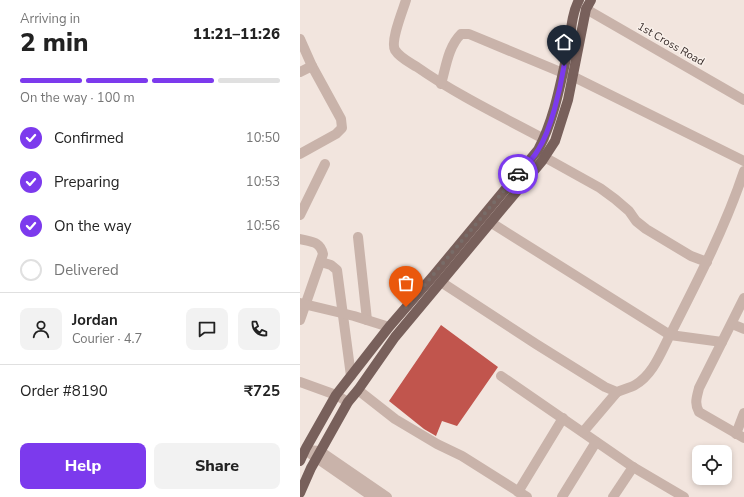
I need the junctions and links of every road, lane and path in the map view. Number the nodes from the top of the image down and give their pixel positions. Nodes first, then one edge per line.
1 (406, 0) edge
2 (579, 0) edge
3 (588, 5) edge
4 (300, 39) edge
5 (312, 66) junction
6 (300, 72) edge
7 (568, 75) junction
8 (441, 84) junction
9 (744, 100) edge
10 (544, 139) junction
11 (300, 154) edge
12 (540, 155) junction
13 (744, 161) edge
14 (325, 164) dead end
15 (744, 170) edge
16 (300, 215) edge
17 (490, 222) junction
18 (358, 237) dead end
19 (300, 239) edge
20 (321, 262) junction
21 (707, 262) junction
22 (441, 282) junction
23 (744, 298) edge
24 (303, 304) edge
25 (342, 313) junction
26 (300, 320) edge
27 (367, 320) junction
28 (732, 324) junction
29 (389, 327) junction
30 (744, 329) edge
31 (670, 335) junction
32 (722, 342) junction
33 (351, 376) junction
34 (501, 376) dead end
35 (300, 382) edge
36 (358, 390) junction
37 (617, 392) junction
38 (336, 394) junction
39 (348, 402) junction
40 (744, 413) edge
41 (563, 418) junction
42 (583, 432) junction
43 (740, 436) edge
44 (596, 442) junction
45 (302, 449) edge
46 (318, 455) junction
47 (300, 461) edge
48 (633, 467) junction
49 (300, 493) edge
50 (523, 495) edge
51 (373, 497) edge
52 (387, 497) edge
53 (562, 497) edge
54 (613, 497) edge
55 (684, 497) edge

1 - 8 street
2 - 7 main road
3 - 7 main road
3 - 9 street, 1st Cross Road
4 - 5 street
5 - 6 street
5 - 11 street
7 - 8 street
7 - 10 main road
7 - 12 main road
7 - 13 street
8 - 10 street
10 - 12 main road
12 - 17 main road
12 - 21 street
12 - 29 main road
14 - 16 street
15 - 21 street
17 - 22 main road
17 - 31 street
18 - 27 street
19 - 20 street
20 - 24 street
20 - 25 street
21 - 31 street
22 - 36 main road
22 - 37 street
23 - 28 street
24 - 25 street
24 - 26 street
25 - 27 street
25 - 33 street
27 - 29 street
28 - 30 street
28 - 32 street
29 - 33 main road
31 - 32 street
31 - 37 street
32 - 43 street
33 - 38 main road
34 - 41 street
35 - 38 street
36 - 39 main road
36 - 50 street
37 - 42 street
38 - 39 street
38 - 45 main road
39 - 46 main road
40 - 43 street
41 - 42 street
41 - 50 street
42 - 44 street
44 - 48 street
44 - 53 street
45 - 46 street
45 - 47 main road
46 - 49 main road
46 - 51 street
46 - 52 street
48 - 54 street
48 - 55 street

